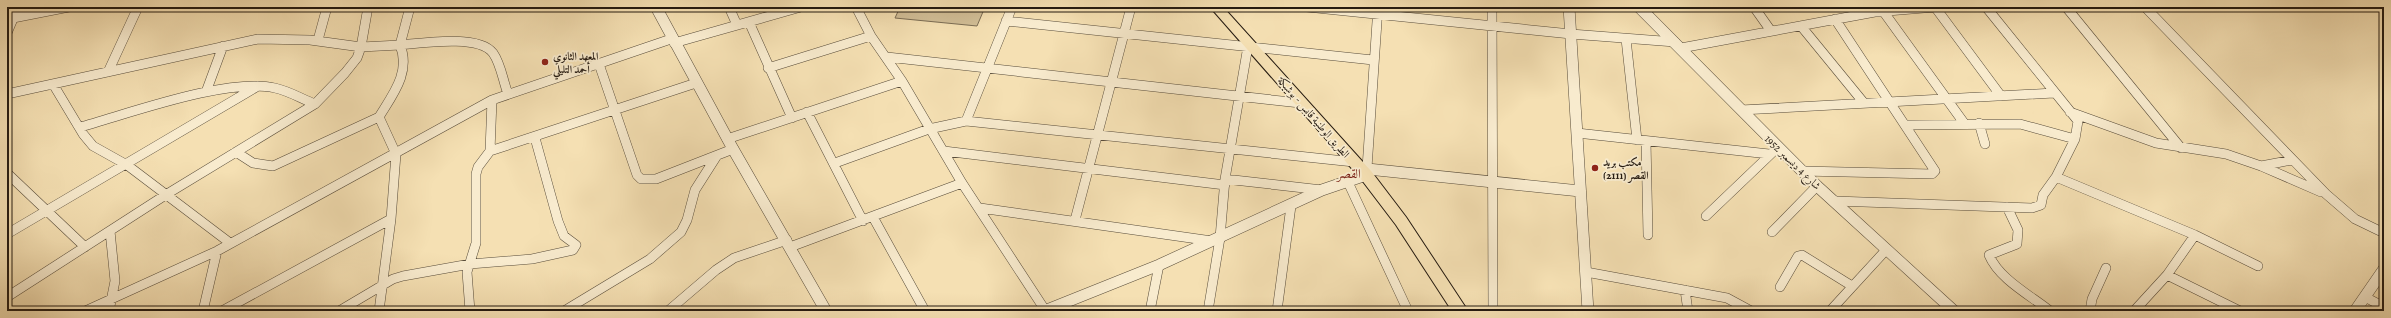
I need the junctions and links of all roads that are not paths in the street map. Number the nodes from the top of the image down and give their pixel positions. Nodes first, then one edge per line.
1 (18, 7) edge
2 (69, 7) edge
3 (138, 7) edge
4 (327, 7) edge
5 (368, 7) edge
6 (410, 7) edge
7 (656, 7) edge
8 (729, 7) edge
9 (801, 7) edge
10 (856, 7) edge
11 (1012, 7) edge
12 (1131, 7) edge
13 (1216, 7) edge
14 (1307, 7) edge
15 (1492, 7) edge
16 (1569, 7) edge
17 (1654, 7) edge
18 (1754, 7) edge
19 (1936, 7) edge
20 (1986, 7) edge
21 (2066, 7) edge
22 (2145, 7) edge
23 (1641, 8) edge
24 (1876, 10) edge
25 (1377, 11) edge
26 (13, 18) junction
27 (1835, 19) junction
28 (1006, 21) junction
29 (748, 22) junction
30 (737, 25) junction
31 (1492, 25) junction
32 (1801, 26) junction
33 (1771, 31) junction
34 (7, 33) edge
35 (1124, 33) junction
36 (1571, 34) junction
37 (871, 36) junction
38 (1626, 39) junction
39 (318, 40) junction
40 (673, 41) junction
41 (400, 45) junction
42 (1678, 45) junction
43 (223, 46) junction
44 (1251, 46) junction
45 (361, 47) junction
46 (887, 57) junction
47 (1373, 60) junction
48 (599, 64) junction
49 (986, 67) junction
50 (768, 68) junction
51 (108, 72) junction
52 (902, 81) junction
53 (1110, 81) junction
54 (696, 83) junction
55 (53, 84) junction
56 (258, 86) junction
57 (206, 92) junction
58 (2054, 93) junction
59 (7, 94) edge
60 (508, 94) junction
61 (1240, 96) junction
62 (2001, 96) junction
63 (1946, 99) junction
64 (492, 100) junction
65 (1890, 101) junction
66 (1300, 102) junction
67 (1864, 103) junction
68 (315, 104) junction
69 (1741, 110) junction
70 (615, 112) junction
71 (807, 112) junction
72 (2070, 112) junction
73 (379, 117) junction
74 (792, 118) junction
75 (966, 120) junction
76 (1964, 123) junction
77 (1979, 123) junction
78 (1906, 125) junction
79 (80, 127) junction
80 (929, 129) junction
81 (1577, 133) junction
82 (1098, 134) junction
83 (535, 138) junction
84 (2075, 139) junction
85 (1641, 140) junction
86 (730, 144) junction
87 (1985, 144) dead end
88 (2181, 148) junction
89 (1230, 150) junction
90 (490, 151) junction
91 (944, 151) junction
92 (1774, 151) junction
93 (236, 152) junction
94 (396, 154) junction
95 (716, 157) junction
96 (2292, 160) junction
97 (835, 163) junction
98 (127, 165) junction
99 (2261, 166) junction
100 (1361, 168) junction
101 (1090, 169) junction
102 (1802, 171) junction
103 (7, 173) edge
104 (2056, 177) junction
105 (1347, 180) junction
106 (1492, 180) junction
107 (1225, 182) junction
108 (962, 183) junction
109 (1817, 186) junction
110 (1322, 190) junction
111 (1580, 191) junction
112 (167, 194) junction
113 (2326, 194) junction
114 (1835, 200) junction
115 (1291, 206) junction
116 (2007, 207) junction
117 (980, 208) junction
118 (45, 212) junction
119 (1706, 216) dead end
120 (873, 217) junction
121 (391, 219) junction
122 (1075, 220) junction
123 (863, 221) junction
124 (110, 231) junction
125 (1772, 232) dead end
126 (2384, 233) edge
127 (7, 234) edge
128 (1648, 235) dead end
129 (2195, 235) junction
130 (1217, 240) junction
131 (230, 243) junction
132 (788, 244) junction
133 (85, 247) junction
134 (1886, 250) junction
135 (217, 251) junction
136 (470, 264) junction
137 (1159, 265) junction
138 (2258, 266) dead end
139 (2106, 268) dead end
140 (2384, 269) edge
141 (1586, 272) junction
142 (2167, 275) junction
143 (382, 285) junction
144 (1780, 286) dead end
145 (1852, 286) junction
146 (1685, 290) junction
147 (7, 297) edge
148 (2365, 297) junction
149 (114, 298) junction
150 (2384, 307) edge
151 (85, 311) edge
152 (109, 311) edge
153 (203, 311) edge
154 (222, 311) edge
155 (339, 311) edge
156 (379, 311) edge
157 (470, 311) edge
158 (564, 311) edge
159 (668, 311) edge
160 (826, 311) edge
161 (925, 311) edge
162 (1044, 311) edge
163 (1150, 311) edge
164 (1208, 311) edge
165 (1278, 311) edge
166 (1408, 311) edge
167 (1460, 311) edge
168 (1493, 311) edge
169 (1588, 311) edge
170 (1688, 311) edge
171 (1751, 311) edge
172 (1830, 311) edge
173 (1954, 311) edge
174 (2050, 311) edge
175 (2090, 311) edge
176 (2134, 311) edge
177 (2240, 311) edge
178 (2355, 311) edge

1 - 26 street
2 - 26 street
3 - 51 street
4 - 39 street
5 - 45 street
6 - 41 street
7 - 40 street
8 - 30 street
9 - 29 street
10 - 37 street
11 - 28 street
12 - 35 street
13 - 44 main road, الطريق الوطنية قابس - بوشبكة
14 - 25 street
15 - 31 street
16 - 36 street
17 - 23 street
18 - 33 street
19 - 24 street
19 - 62 street
20 - 58 street
21 - 88 street
22 - 96 street
23 - 42 street, شارع 4 ديسمبر 1952
24 - 27 street
24 - 63 street
25 - 31 street
25 - 47 street
26 - 34 street
27 - 32 street
27 - 65 street
28 - 35 street
28 - 49 street
29 - 30 street
29 - 50 street
30 - 40 street
31 - 36 street
31 - 106 street
32 - 33 street
32 - 67 street
33 - 42 street
35 - 44 street
35 - 53 street
36 - 38 street
36 - 81 street
37 - 46 street
37 - 50 street
38 - 42 street
38 - 85 street
39 - 43 street
39 - 45 street
40 - 48 street
40 - 54 street
41 - 45 street
41 - 60 street
41 - 73 street
42 - 69 street, شارع 4 ديسمبر 1952
43 - 51 street
43 - 57 street
44 - 47 street
44 - 61 street
44 - 66 main road, الطريق الوطنية قابس - بوشبكة
45 - 68 street
46 - 49 street
46 - 52 street
47 - 100 street
48 - 60 street
48 - 70 street
49 - 53 street
49 - 75 street
50 - 74 street
51 - 55 street
52 - 71 street
52 - 80 street
53 - 61 street
53 - 82 street
54 - 70 street
54 - 86 street
55 - 59 street
55 - 79 street
56 - 57 street
56 - 68 street
56 - 98 street
57 - 79 street
58 - 62 street
58 - 72 street
60 - 64 street
61 - 66 street
61 - 89 street
62 - 63 street
63 - 65 street
63 - 76 street
64 - 90 street
64 - 94 street
65 - 67 street
65 - 78 street
66 - 100 main road, الطريق الوطنية قابس - بوشبكة
67 - 69 street
68 - 93 street
69 - 92 street, شارع 4 ديسمبر 1952
70 - 83 street
70 - 95 street
71 - 74 street
71 - 97 street
72 - 84 street
72 - 88 street
73 - 93 street
73 - 94 street
74 - 86 street
75 - 80 street
75 - 82 street
76 - 77 street
76 - 78 street
77 - 84 street
77 - 87 street
78 - 102 street
79 - 98 street
80 - 91 street
80 - 97 street
81 - 85 street
81 - 111 street
82 - 89 street
82 - 101 street
83 - 90 street
83 - 136 street
84 - 104 street
85 - 92 street
85 - 128 street
86 - 95 street
86 - 132 street
88 - 99 street
89 - 100 street
89 - 107 street
90 - 136 street
91 - 101 street
91 - 108 street
92 - 102 street, شارع 4 ديسمبر 1952
92 - 119 street
93 - 112 street
94 - 121 street
94 - 131 street
95 - 158 street
96 - 99 street
96 - 113 street
97 - 123 street
98 - 112 street
98 - 118 street
99 - 113 street
100 - 105 street
100 - 106 street
100 - 167 main road, الطريق الوطنية قابس - بوشبكة
101 - 107 street
101 - 122 street
102 - 109 street, شارع 4 ديسمبر 1952
103 - 118 street
104 - 116 street
104 - 129 street
105 - 110 street
105 - 166 street
106 - 111 street
106 - 168 street
107 - 110 street
107 - 130 street
108 - 117 street
108 - 120 street
109 - 114 street, شارع 4 ديسمبر 1952
109 - 125 street
110 - 115 street
111 - 141 street
112 - 124 street
112 - 131 street
113 - 126 street
114 - 116 street
114 - 134 street, شارع 4 ديسمبر 1952
115 - 130 street
115 - 165 street
116 - 174 street
117 - 122 street
117 - 162 street
118 - 127 street
118 - 133 street
120 - 123 street
120 - 161 street
121 - 143 street
121 - 154 street
122 - 130 street
123 - 132 street
124 - 133 street
124 - 149 street
129 - 138 street
129 - 142 street
130 - 137 street
130 - 164 street
131 - 135 street
132 - 159 street
132 - 160 street
133 - 147 street
134 - 145 street
134 - 173 street, شارع 4 ديسمبر 1952
135 - 149 street
135 - 153 street
136 - 143 street
136 - 157 street
137 - 162 street
137 - 163 street
139 - 175 street
140 - 148 street
141 - 146 street
141 - 169 street
142 - 176 street
142 - 177 street
143 - 155 street
143 - 156 street
144 - 145 street
145 - 172 street
146 - 170 street
146 - 171 street
148 - 150 street
148 - 178 street
149 - 151 street
149 - 152 street

